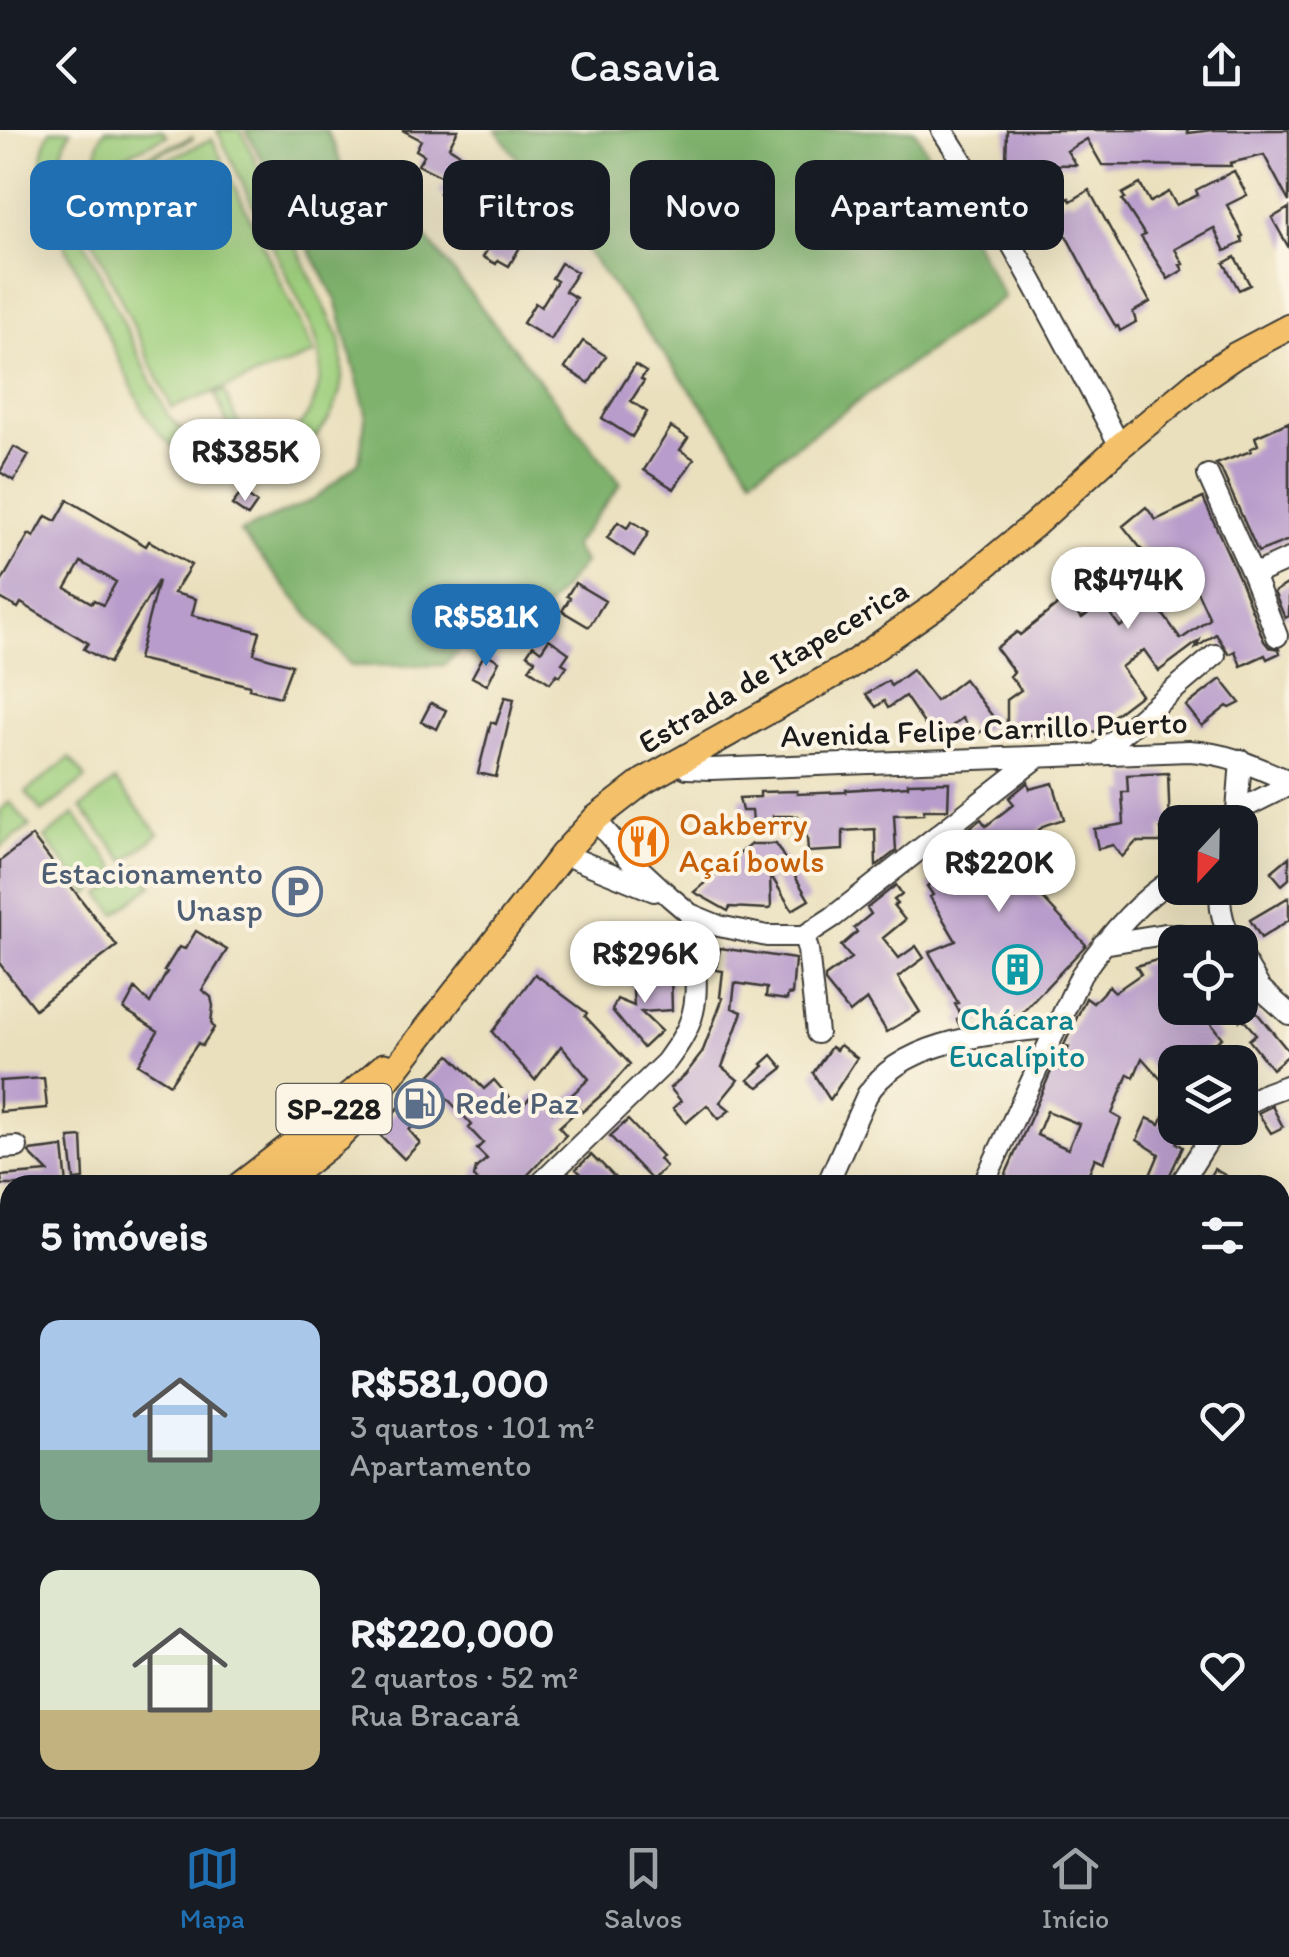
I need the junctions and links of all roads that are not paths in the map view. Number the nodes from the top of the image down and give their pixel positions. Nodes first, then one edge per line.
1 (942, 130) edge
2 (1289, 327) edge
3 (1120, 446) junction
4 (1208, 475) dead end
5 (1289, 559) edge
6 (1253, 574) junction
7 (1278, 636) dead end
8 (1215, 655) dead end
9 (1099, 753) junction
10 (1036, 758) junction
11 (680, 760) junction
12 (1241, 760) junction
13 (1289, 783) edge
14 (1235, 805) edge
15 (1253, 805) edge
16 (594, 819) junction
17 (553, 856) junction
18 (1158, 888) edge
19 (670, 897) junction
20 (690, 914) junction
21 (1158, 935) edge
22 (804, 936) junction
23 (1102, 944) junction
24 (1258, 985) edge
25 (1289, 1014) edge
26 (1055, 1027) junction
27 (426, 1031) junction
28 (817, 1033) dead end
29 (1289, 1085) edge
30 (1258, 1097) edge
31 (1203, 1145) edge
32 (253, 1175) edge
33 (292, 1175) edge
34 (549, 1175) edge
35 (831, 1175) edge
36 (988, 1175) edge
37 (1185, 1175) edge

1 - 3 street
2 - 3 main road, Estrada de Itapecerica / SP-228
3 - 11 main road, Estrada de Itapecerica / SP-228
4 - 6 street
5 - 6 street
6 - 7 street
8 - 9 street
9 - 10 street, Avenida Felipe Carrillo Puerto
9 - 12 street, Avenida Felipe Carrillo Puerto
10 - 11 street, Avenida Felipe Carrillo Puerto
10 - 22 street
11 - 16 main road, Estrada de Itapecerica / SP-228
12 - 13 street, Avenida Felipe Carrillo Puerto
12 - 14 street
13 - 15 street
16 - 17 main road, Estrada de Itapecerica / SP-228
16 - 19 street
17 - 19 street
17 - 27 main road, Estrada de Itapecerica / SP-228
18 - 23 street
19 - 20 street
20 - 22 street
20 - 34 street
21 - 23 street
22 - 28 street
23 - 26 street
24 - 25 street
26 - 35 street
26 - 36 street
27 - 32 main road, Estrada de Itapecerica / SP-228
27 - 33 main road, Estrada de Itapecerica / SP-228
29 - 30 street
31 - 37 street

